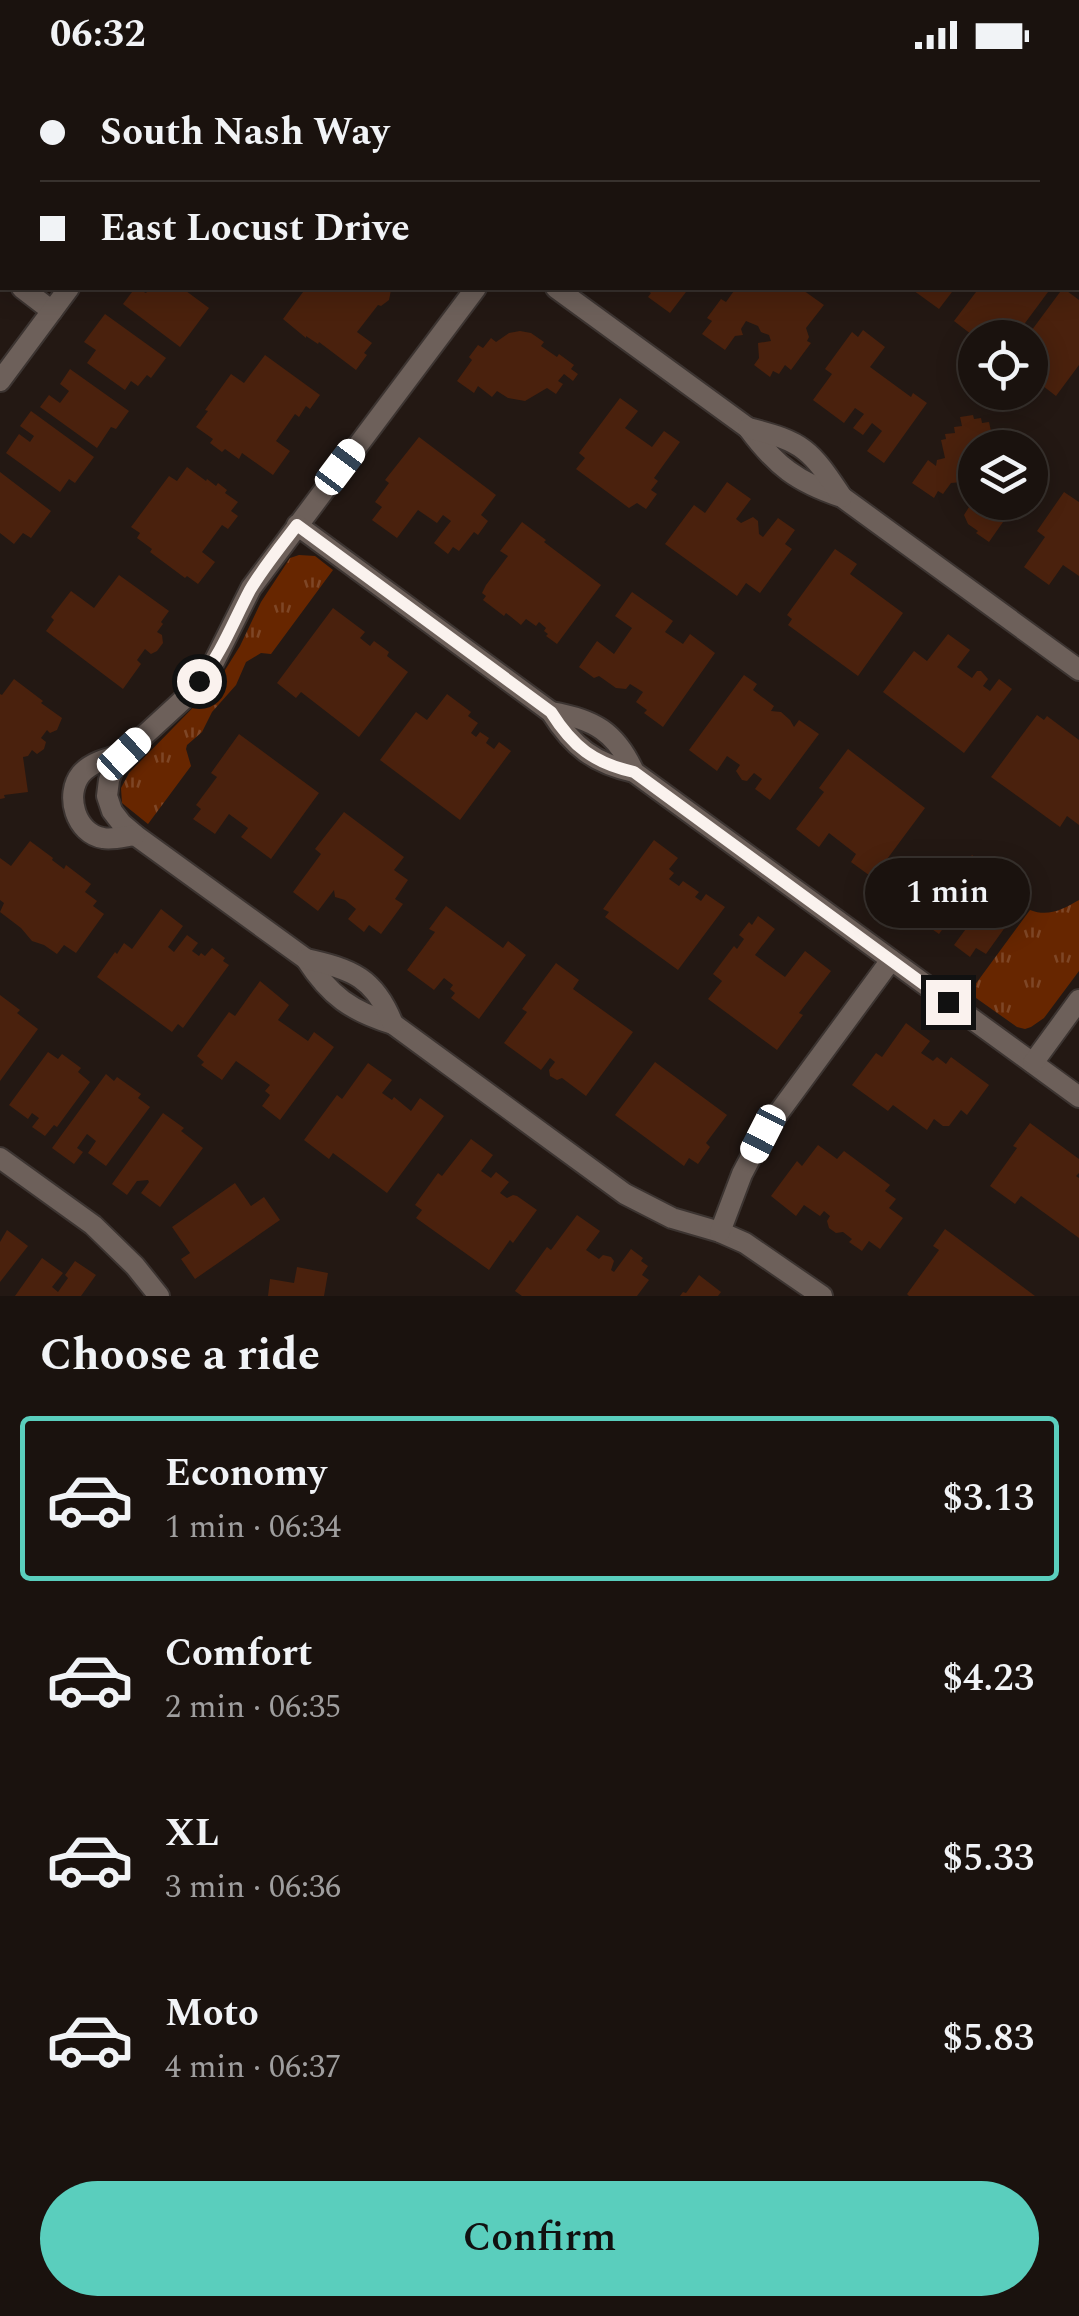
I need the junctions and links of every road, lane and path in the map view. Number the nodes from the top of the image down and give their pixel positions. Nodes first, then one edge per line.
1 (25, 290) edge
2 (67, 290) edge
3 (472, 290) edge
4 (559, 290) edge
5 (52, 310) junction
6 (0, 380) edge
7 (297, 525) junction
8 (1079, 670) edge
9 (124, 754) junction
10 (135, 835) junction
11 (306, 958) junction
12 (891, 960) junction
13 (1079, 1000) edge
14 (394, 1024) junction
15 (1033, 1064) junction
16 (1079, 1097) edge
17 (0, 1158) edge
18 (720, 1232) junction
19 (159, 1296) edge
20 (822, 1296) edge

1 - 5 street
2 - 5 street
3 - 7 street
4 - 8 street
5 - 6 street
7 - 9 street
7 - 12 street
9 - 10 street
9 - 10 street
10 - 11 street
11 - 14 street
11 - 14 street
12 - 15 street
12 - 18 street
13 - 15 street
14 - 18 street
15 - 16 street
17 - 19 street
18 - 20 street

